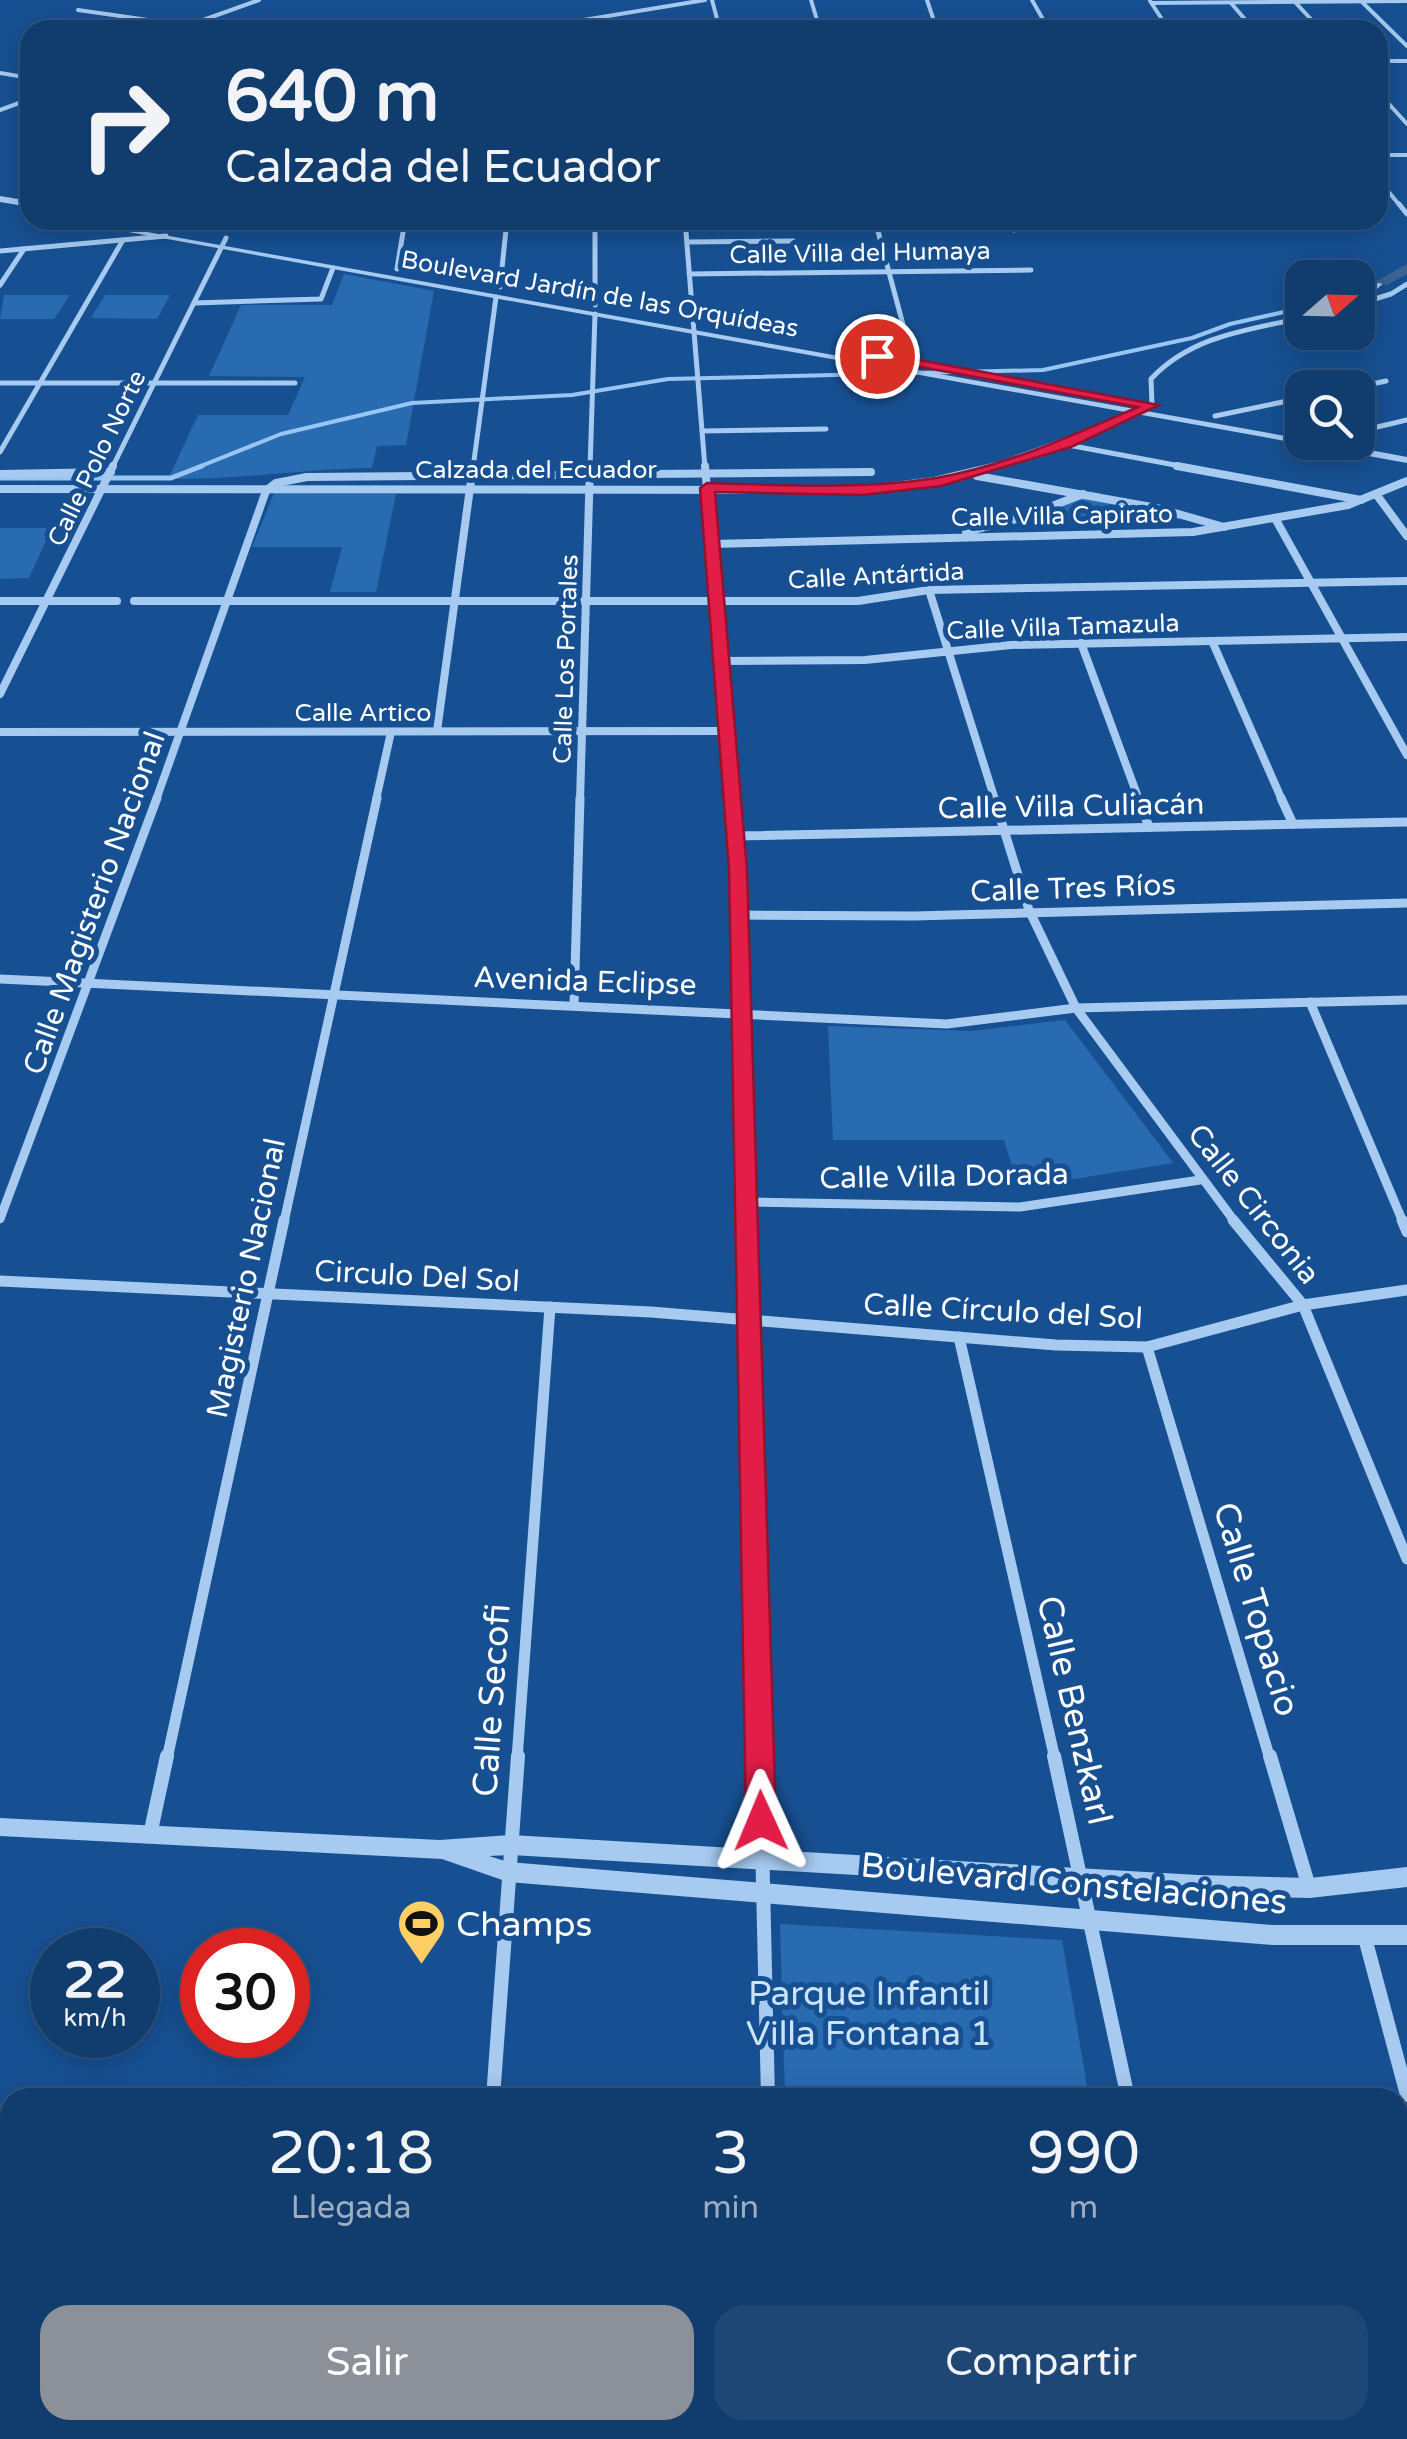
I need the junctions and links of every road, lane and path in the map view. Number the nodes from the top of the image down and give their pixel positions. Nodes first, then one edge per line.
1 (259, 0) edge
2 (708, 0) edge
3 (1294, 1) edge
4 (1361, 1) edge
5 (1407, 1) edge
6 (1150, 2) edge
7 (1231, 3) junction
8 (78, 10) dead end
9 (146, 20) edge
10 (204, 20) edge
11 (585, 20) edge
12 (1245, 20) edge
13 (1312, 20) edge
14 (1381, 20) edge
15 (1388, 27) edge
16 (1391, 30) junction
17 (1407, 30) edge
18 (1407, 46) edge
19 (1388, 104) edge
20 (1391, 107) joint
21 (1407, 124) edge
22 (1388, 192) edge
23 (1407, 214) edge
24 (128, 230) edge
25 (164, 230) edge
26 (403, 230) edge
27 (506, 230) edge
28 (595, 230) edge
29 (686, 230) edge
30 (877, 230) edge
31 (166, 236) junction
32 (124, 240) junction
33 (793, 241) dead end
34 (687, 242) junction
35 (223, 243) junction
36 (24, 249) junction
37 (0, 251) edge
38 (333, 268) junction
39 (398, 269) junction
40 (1032, 270) dead end
41 (889, 271) junction
42 (689, 274) junction
43 (1407, 284) edge
44 (0, 285) edge
45 (498, 292) junction
46 (1375, 299) edge
47 (194, 303) junction
48 (595, 309) junction
49 (1285, 322) edge
50 (694, 327) junction
51 (913, 362) junction
52 (1386, 381) dead end
53 (0, 383) edge
54 (40, 383) junction
55 (155, 383) junction
56 (1375, 383) edge
57 (295, 384) dead end
58 (1285, 402) edge
59 (1152, 405) junction
60 (1139, 413) junction
61 (1215, 416) junction
62 (1407, 420) edge
63 (1285, 428) edge
64 (1375, 428) edge
65 (826, 429) dead end
66 (702, 431) junction
67 (1285, 439) edge
68 (1375, 443) edge
69 (1066, 444) junction
70 (1407, 449) edge
71 (0, 452) edge
72 (1375, 454) edge
73 (1407, 460) edge
74 (112, 472) junction
75 (871, 472) dead end
76 (0, 474) edge
77 (591, 474) junction
78 (706, 474) junction
79 (971, 474) junction
80 (470, 475) junction
81 (1407, 481) edge
82 (707, 488) junction
83 (0, 489) edge
84 (104, 489) junction
85 (590, 489) junction
86 (469, 490) junction
87 (266, 491) junction
88 (1084, 494) junction
89 (1376, 494) junction
90 (1362, 500) junction
91 (1276, 520) junction
92 (1228, 528) junction
93 (1407, 536) edge
94 (944, 537) junction
95 (712, 544) junction
96 (1407, 581) edge
97 (1311, 582) junction
98 (929, 590) junction
99 (0, 601) edge
100 (46, 601) junction
101 (116, 601) dead end
102 (716, 601) junction
103 (134, 602) dead end
104 (228, 602) junction
105 (587, 602) junction
106 (452, 603) junction
107 (1407, 637) edge
108 (1342, 638) junction
109 (1212, 641) junction
110 (1081, 643) junction
111 (948, 648) junction
112 (721, 661) junction
113 (0, 694) edge
114 (0, 732) edge
115 (181, 732) junction
116 (391, 732) junction
117 (437, 732) junction
118 (583, 732) junction
119 (727, 732) junction
120 (1407, 755) edge
121 (1407, 822) edge
122 (1293, 824) junction
123 (1149, 827) junction
124 (1005, 830) junction
125 (736, 836) junction
126 (1407, 903) edge
127 (1030, 910) junction
128 (740, 916) junction
129 (0, 979) edge
130 (91, 983) junction
131 (334, 995) junction
132 (1407, 1000) edge
133 (1310, 1002) junction
134 (574, 1006) junction
135 (1076, 1008) junction
136 (742, 1014) junction
137 (1200, 1180) junction
138 (746, 1202) junction
139 (0, 1220) edge
140 (1407, 1232) edge
141 (0, 1281) edge
142 (1407, 1290) edge
143 (268, 1294) junction
144 (1304, 1305) junction
145 (550, 1308) junction
146 (651, 1312) joint
147 (749, 1320) junction
148 (959, 1337) junction
149 (1147, 1347) junction
150 (1407, 1559) edge
151 (0, 1828) edge
152 (150, 1834) junction
153 (511, 1845) junction
154 (440, 1850) junction
155 (762, 1860) junction
156 (508, 1872) junction
157 (1407, 1877) edge
158 (1082, 1879) junction
159 (1310, 1888) junction
160 (763, 1893) junction
161 (1091, 1921) junction
162 (1407, 1935) edge
163 (1365, 1938) junction
164 (494, 2088) edge
165 (768, 2088) edge
166 (1126, 2088) edge
167 (1405, 2088) edge

1 - 10 street
2 - 11 street
3 - 4 street
3 - 7 street
3 - 13 street
4 - 5 street
4 - 14 street
6 - 7 street
7 - 12 street
8 - 9 street
15 - 16 street
16 - 17 street
16 - 18 street
19 - 20 street
20 - 21 street
22 - 23 street
24 - 31 street, Boulevard Jardín de las Orquídeas
25 - 35 street, Boulevard Jardín de las Orquídeas
26 - 39 street
27 - 45 street
28 - 48 street, Calle Los Portales
29 - 34 street
30 - 41 street
31 - 32 street
31 - 35 street, Boulevard Jardín de las Orquídeas
32 - 36 street
32 - 54 street
33 - 34 street
34 - 42 street
35 - 38 street, Boulevard Jardín de las Orquídeas
35 - 39 street, Boulevard Jardín de las Orquídeas
35 - 47 street, Calle Polo Norte
36 - 37 street
36 - 44 street
38 - 45 street, Boulevard Jardín de las Orquídeas
38 - 47 street
39 - 45 street, Boulevard Jardín de las Orquídeas
40 - 41 street, Calle Villa del Humaya
41 - 42 street, Calle Villa del Humaya
41 - 51 street
42 - 50 street
43 - 46 street
45 - 48 street, Boulevard Jardín de las Orquídeas
45 - 80 street
47 - 55 street, Calle Polo Norte
48 - 50 street, Boulevard Jardín de las Orquídeas
48 - 77 street, Calle Los Portales
49 - 59 street
50 - 51 street, Boulevard Jardín de las Orquídeas
50 - 60 street, Boulevard Jardín de las Orquídeas
50 - 66 street
51 - 59 street, Boulevard Jardín de las Orquídeas
52 - 56 street
53 - 54 street
54 - 55 street
54 - 71 street
55 - 57 street
55 - 74 street, Calle Polo Norte
58 - 61 street
59 - 60 street, Calzada del Ecuador
59 - 61 street, Boulevard Jardín de las Orquídeas
60 - 67 street, Boulevard Jardín de las Orquídeas
60 - 69 street, Calzada del Ecuador
61 - 63 street, Boulevard Jardín de las Orquídeas
62 - 64 street
65 - 66 street
66 - 78 street
68 - 70 street
69 - 79 street, Calzada del Ecuador
69 - 90 street
72 - 73 street, Boulevard Jardín de las Orquídeas
74 - 76 street
74 - 84 street, Calle Polo Norte
75 - 78 street, Calzada del Ecuador
77 - 78 street, Calzada del Ecuador
77 - 80 street, Calzada del Ecuador
77 - 85 street, Calle Los Portales
78 - 82 street
79 - 82 street, Calzada del Ecuador
79 - 88 street
80 - 86 street
80 - 87 street, Calzada del Ecuador
81 - 89 street, Calle Villa Capirato
82 - 85 street, Calzada del Ecuador
82 - 95 street
83 - 84 street, Calzada del Ecuador
84 - 87 street, Calzada del Ecuador
84 - 100 street, Calle Polo Norte
85 - 86 street, Calzada del Ecuador
85 - 105 street, Calle Los Portales
86 - 87 street, Calzada del Ecuador
86 - 106 street
87 - 104 street
88 - 92 street
88 - 94 street
89 - 90 street, Calle Villa Capirato
89 - 93 street
90 - 91 street, Calle Villa Capirato
91 - 92 street, Calle Villa Capirato
91 - 97 street
92 - 94 street, Calle Villa Capirato
94 - 95 street, Calle Villa Capirato
95 - 102 street
96 - 97 street, Calle Antártida
97 - 98 street, Calle Antártida
97 - 108 street
98 - 102 street, Calle Antártida
98 - 111 street, Calle Circonia
99 - 100 street
100 - 101 street
100 - 113 street, Calle Polo Norte
102 - 105 street, Calle Antártida
102 - 112 street
103 - 104 street, Calle Antártida
104 - 106 street, Calle Antártida
104 - 115 street, Calle Magisterio Nacional
105 - 106 street, Calle Antártida
105 - 118 street, Calle Los Portales
106 - 117 street
107 - 108 street, Calle Villa Tamazula
108 - 109 street, Calle Villa Tamazula
108 - 120 street
109 - 110 street, Calle Villa Tamazula
109 - 122 street
110 - 111 street, Calle Villa Tamazula
110 - 123 street
111 - 112 street, Calle Villa Tamazula
111 - 124 street, Calle Circonia
112 - 119 street
114 - 115 street, Calle Artico
115 - 116 street, Calle Artico
115 - 130 street, Calle Magisterio Nacional
116 - 117 street, Calle Artico
116 - 131 street, Magisterio Nacional
117 - 118 street, Calle Artico
118 - 119 street, Calle Artico
118 - 134 street, Calle Los Portales
119 - 125 street
121 - 122 street, Calle Villa Culiacán
122 - 123 street, Calle Villa Culiacán
123 - 124 street, Calle Villa Culiacán
124 - 125 street, Calle Villa Culiacán
124 - 127 street, Calle Circonia
125 - 128 street
126 - 127 street, Calle Tres Ríos
127 - 128 street, Calle Tres Ríos
127 - 135 street, Calle Circonia
128 - 136 street
129 - 130 street, Avenida Eclipse
130 - 131 street, Avenida Eclipse
130 - 139 street, Calle Magisterio Nacional
131 - 134 street, Avenida Eclipse
131 - 143 street, Magisterio Nacional
132 - 133 street, Avenida Eclipse
133 - 135 street, Avenida Eclipse
133 - 140 street
134 - 136 street, Avenida Eclipse
135 - 136 street, Avenida Eclipse
135 - 137 street, Calle Circonia
136 - 138 street
137 - 138 street, Calle Villa Dorada
137 - 144 street, Calle Circonia
138 - 147 street
141 - 143 street, Circulo Del Sol
142 - 144 street, Calle Círculo del Sol
143 - 145 street, Circulo Del Sol
143 - 152 street, Magisterio Nacional
144 - 149 street, Calle Círculo del Sol
144 - 150 street, Calle Circonia
145 - 146 street, Circulo Del Sol
145 - 153 street, Calle Secofi
146 - 147 street, Calle Círculo del Sol
147 - 148 street, Calle Círculo del Sol
147 - 155 street
148 - 149 street, Calle Círculo del Sol
148 - 158 street, Calle Benzkarl
149 - 159 street, Calle Topacio
151 - 152 street, Boulevard Constelaciones
152 - 154 street, Boulevard Constelaciones
153 - 154 street, Boulevard Constelaciones
153 - 155 street, Boulevard Constelaciones
153 - 156 street, Calle Secofi
154 - 156 street, Boulevard Constelaciones
155 - 158 street, Boulevard Constelaciones
155 - 160 street
156 - 160 street, Boulevard Constelaciones
156 - 164 street, Calle Secofi
157 - 159 street, Boulevard Constelaciones
158 - 159 street, Boulevard Constelaciones
158 - 161 street, Calle Benzkarl
160 - 161 street, Boulevard Constelaciones
160 - 165 street
161 - 163 street, Boulevard Constelaciones
161 - 166 street, Calle Benzkarl
162 - 163 street, Boulevard Constelaciones
163 - 167 street

